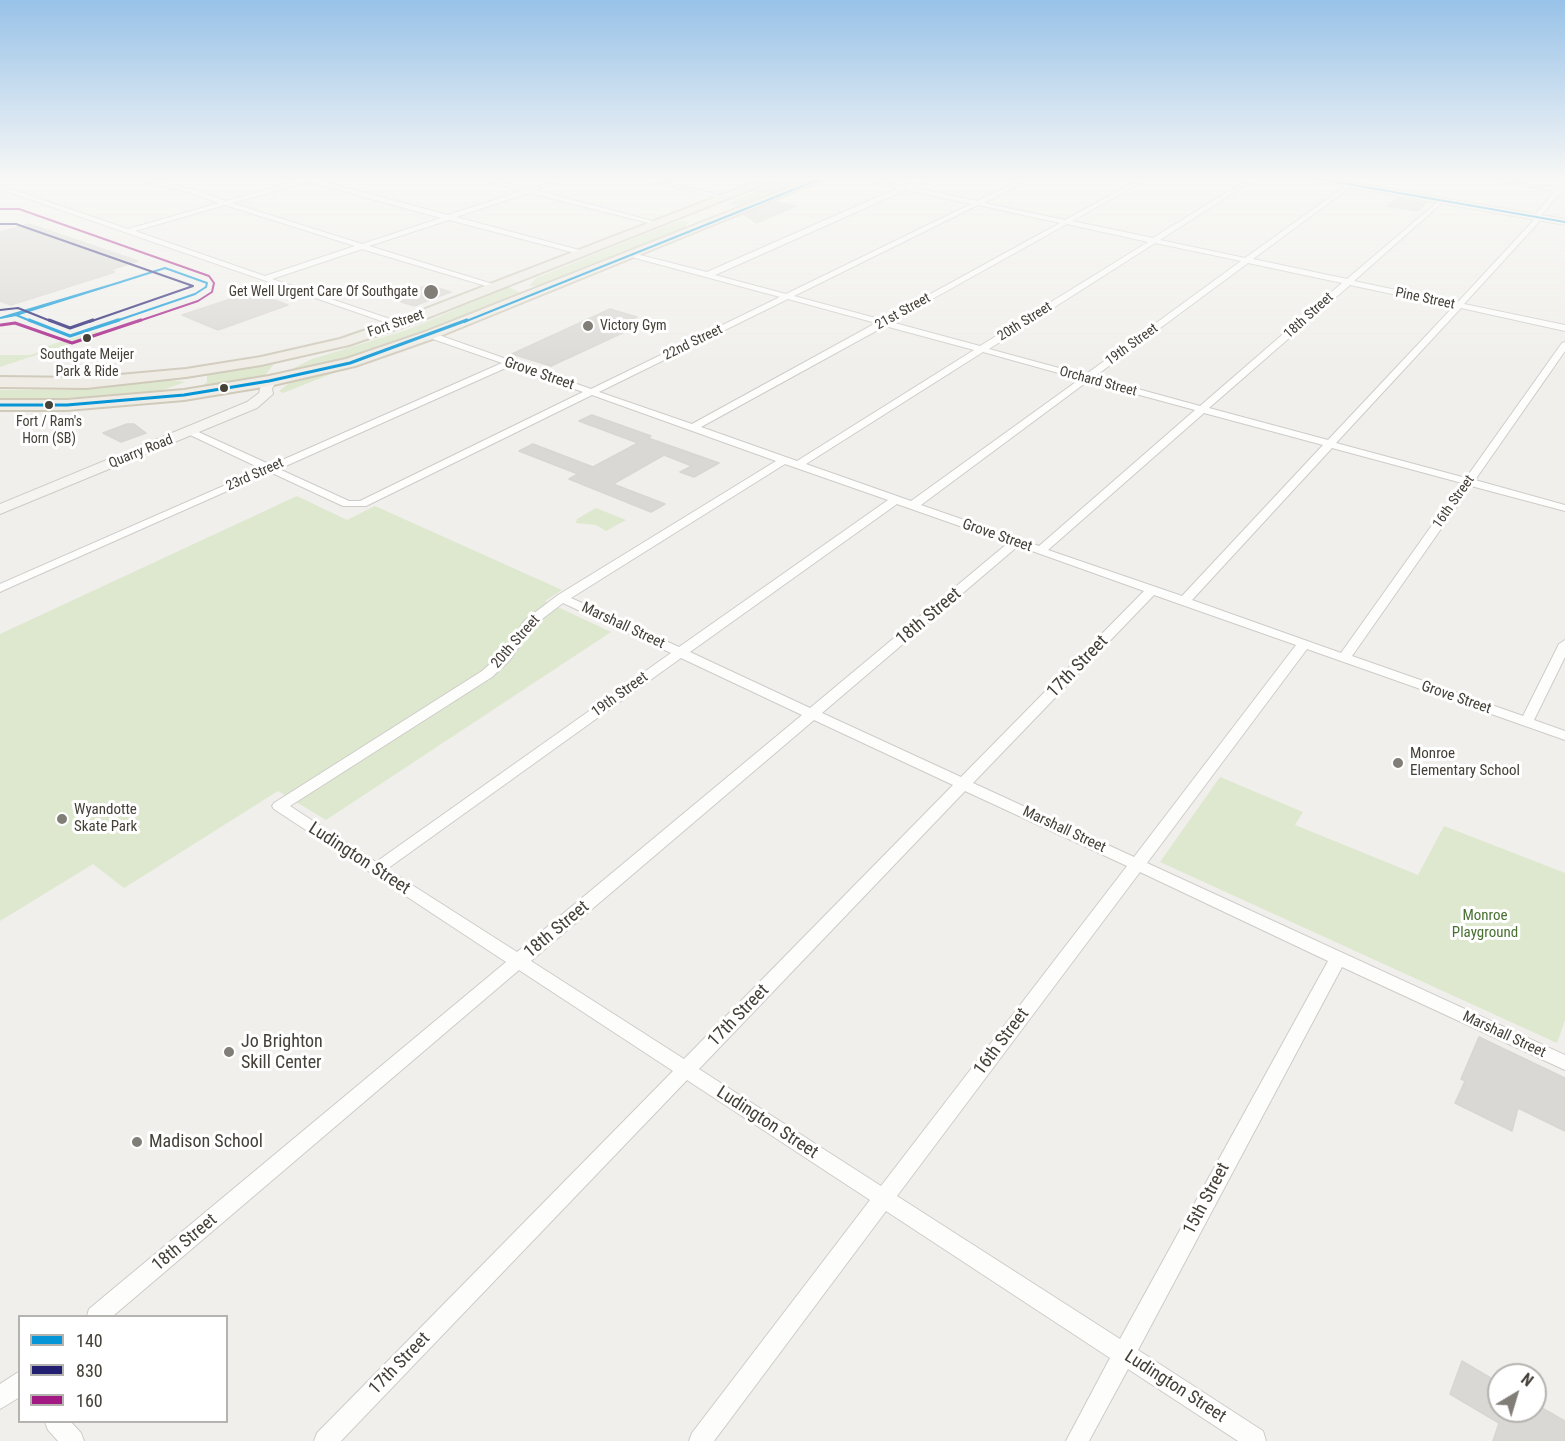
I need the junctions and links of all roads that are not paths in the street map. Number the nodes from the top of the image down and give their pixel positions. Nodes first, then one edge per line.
1 (173, 246) edge
2 (362, 246) joint
3 (556, 246) edge
4 (597, 246) edge
5 (605, 246) edge
6 (641, 246) edge
7 (650, 246) edge
8 (773, 246) edge
9 (889, 246) edge
10 (1022, 246) edge
11 (1144, 246) edge
12 (1177, 246) edge
13 (1266, 246) edge
14 (1388, 246) edge
15 (1514, 246) edge
16 (580, 253) junction
17 (631, 254) junction
18 (1246, 261) junction
19 (608, 264) junction
20 (708, 275) junction
21 (266, 278) junction
22 (1347, 282) junction
23 (493, 287) junction
24 (542, 291) junction
25 (786, 297) junction
26 (1458, 305) junction
27 (396, 324) junction
28 (883, 324) junction
29 (1565, 328) edge
30 (430, 335) junction
31 (1565, 345) edge
32 (980, 350) junction
33 (297, 354) junction
34 (510, 363) junction
35 (186, 373) junction
36 (1086, 379) junction
37 (115, 380) junction
38 (0, 382) edge
39 (268, 387) junction
40 (0, 388) edge
41 (593, 393) junction
42 (2, 405) edge
43 (1202, 410) junction
44 (693, 428) junction
45 (191, 432) junction
46 (1330, 444) junction
47 (784, 460) junction
48 (798, 465) junction
49 (270, 468) junction
50 (1468, 482) junction
51 (895, 500) junction
52 (912, 506) junction
53 (1565, 508) edge
54 (0, 509) edge
55 (1016, 542) junction
56 (1040, 551) junction
57 (0, 588) edge
58 (1152, 590) junction
59 (562, 598) junction
60 (1184, 601) junction
61 (1304, 644) junction
62 (1565, 644) edge
63 (679, 653) junction
64 (1344, 658) junction
65 (814, 714) junction
66 (1526, 723) junction
67 (1565, 736) edge
68 (965, 784) junction
69 (279, 806) joint
70 (1137, 864) junction
71 (375, 870) junction
72 (1338, 958) junction
73 (518, 963) junction
74 (1565, 1063) edge
75 (685, 1071) junction
76 (884, 1199) junction
77 (99, 1315) edge
78 (1124, 1354) junction
79 (18, 1384) edge
80 (0, 1398) edge
81 (57, 1423) edge
82 (1255, 1439) dead end
83 (73, 1441) edge
84 (325, 1441) edge
85 (700, 1441) edge
86 (1077, 1441) edge

1 - 21 street
2 - 21 street
2 - 23 street
3 - 16 street
4 - 16 main road, Fort Street
5 - 24 main road
6 - 19 main road
7 - 17 main road, Fort Street
8 - 20 street
9 - 25 street, 22nd Street
10 - 28 street, 21st Street
11 - 32 street, 20th Street
12 - 18 street, Pine Street
13 - 18 street, 19th Street
14 - 22 street, 18th Street
15 - 26 street
16 - 23 main road, Fort Street
17 - 19 main road, Fort Street
17 - 20 street, Orchard Street
18 - 22 street, Pine Street
18 - 36 street, 19th Street
19 - 24 main road, Fort Street
20 - 25 street, Orchard Street
21 - 27 street
22 - 26 street, Pine Street
22 - 43 street, 18th Street
23 - 27 main road, Fort Street
24 - 30 main road, Fort Street
25 - 28 street, Orchard Street
25 - 41 street, 22nd Street
26 - 29 street, Pine Street
26 - 46 street
27 - 33 main road, Fort Street
28 - 32 street, Orchard Street
28 - 44 street, 21st Street
30 - 34 street, Grove Street
30 - 39 main road, Fort Street
31 - 50 street, 16th Street
32 - 36 street, Orchard Street
32 - 48 street, 20th Street
33 - 35 main road, Fort Street
33 - 39 main road
34 - 41 street, Grove Street
34 - 49 street, 23rd Street
35 - 37 main road, Fort Street
35 - 42 main road
36 - 43 street, Orchard Street
36 - 52 street, 19th Street
37 - 38 main road, Fort Street
37 - 40 main road
39 - 42 main road
39 - 45 main road, Quarry Road
41 - 44 street, Grove Street
41 - 49 street, 22nd Street
43 - 46 street, Orchard Street
43 - 56 street, 18th Street
44 - 47 street, Grove Street
45 - 49 street
45 - 54 main road, Quarry Road
46 - 50 street, Orchard Street
46 - 60 street
47 - 48 street, Grove Street
47 - 59 street, 20th Street
48 - 51 street, Grove Street
49 - 57 street, 23rd Street
50 - 53 street, Orchard Street
50 - 64 street, 16th Street
51 - 52 street, Grove Street
51 - 63 street, 19th Street
52 - 55 street, Grove Street
55 - 56 street, Grove Street
55 - 65 street, 18th Street
56 - 58 street, Grove Street
58 - 60 street, Grove Street
58 - 68 street, 17th Street
59 - 63 street, Marshall Street
59 - 69 street, 20th Street
60 - 61 street, Grove Street
61 - 64 street, Grove Street
61 - 70 street, 16th Street
62 - 66 street
63 - 65 street, Marshall Street
63 - 71 street, 19th Street
64 - 66 street, Grove Street
65 - 68 street, Marshall Street
65 - 73 street, 18th Street
66 - 67 street, Grove Street
68 - 70 street, Marshall Street
68 - 75 street, 17th Street
69 - 71 street, Ludington Street
70 - 72 street, Marshall Street
70 - 76 street, 16th Street
71 - 73 street, Ludington Street
72 - 74 street, Marshall Street
72 - 78 street, 15th Street
73 - 75 street, Ludington Street
73 - 77 street, 18th Street
75 - 76 street, Ludington Street
75 - 84 street, 17th Street
76 - 78 street, Ludington Street
76 - 85 street, 16th Street
78 - 82 street, Ludington Street
78 - 86 street, 15th Street
79 - 80 street
81 - 83 street

